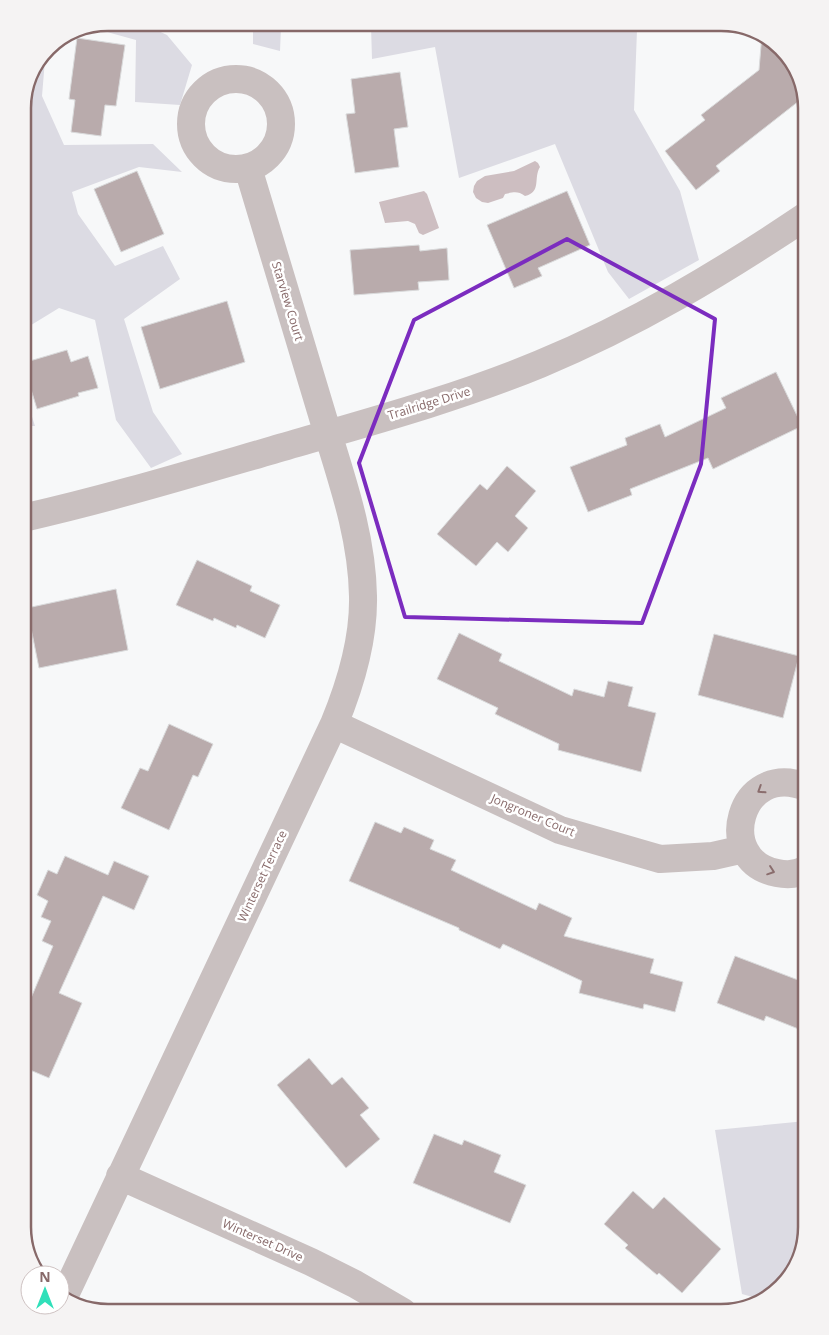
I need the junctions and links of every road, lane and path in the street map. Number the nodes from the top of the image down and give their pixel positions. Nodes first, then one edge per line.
1 (248, 168) dead end
2 (798, 221) edge
3 (328, 434) junction
4 (31, 516) edge
5 (334, 724) junction
6 (798, 784) edge
7 (744, 849) junction
8 (798, 871) edge
9 (120, 1176) junction
10 (70, 1284) edge
11 (389, 1304) edge

1 - 3 street, Starview Court
2 - 3 street, Trailridge Drive
3 - 4 street, Trailridge Drive
3 - 5 street, Winterset Terrace
5 - 7 street, Jongroner Court
5 - 9 street, Winterset Terrace
6 -> 7 street
7 -> 8 street
9 - 10 street, Winterset Terrace
9 - 11 street, Winterset Drive

